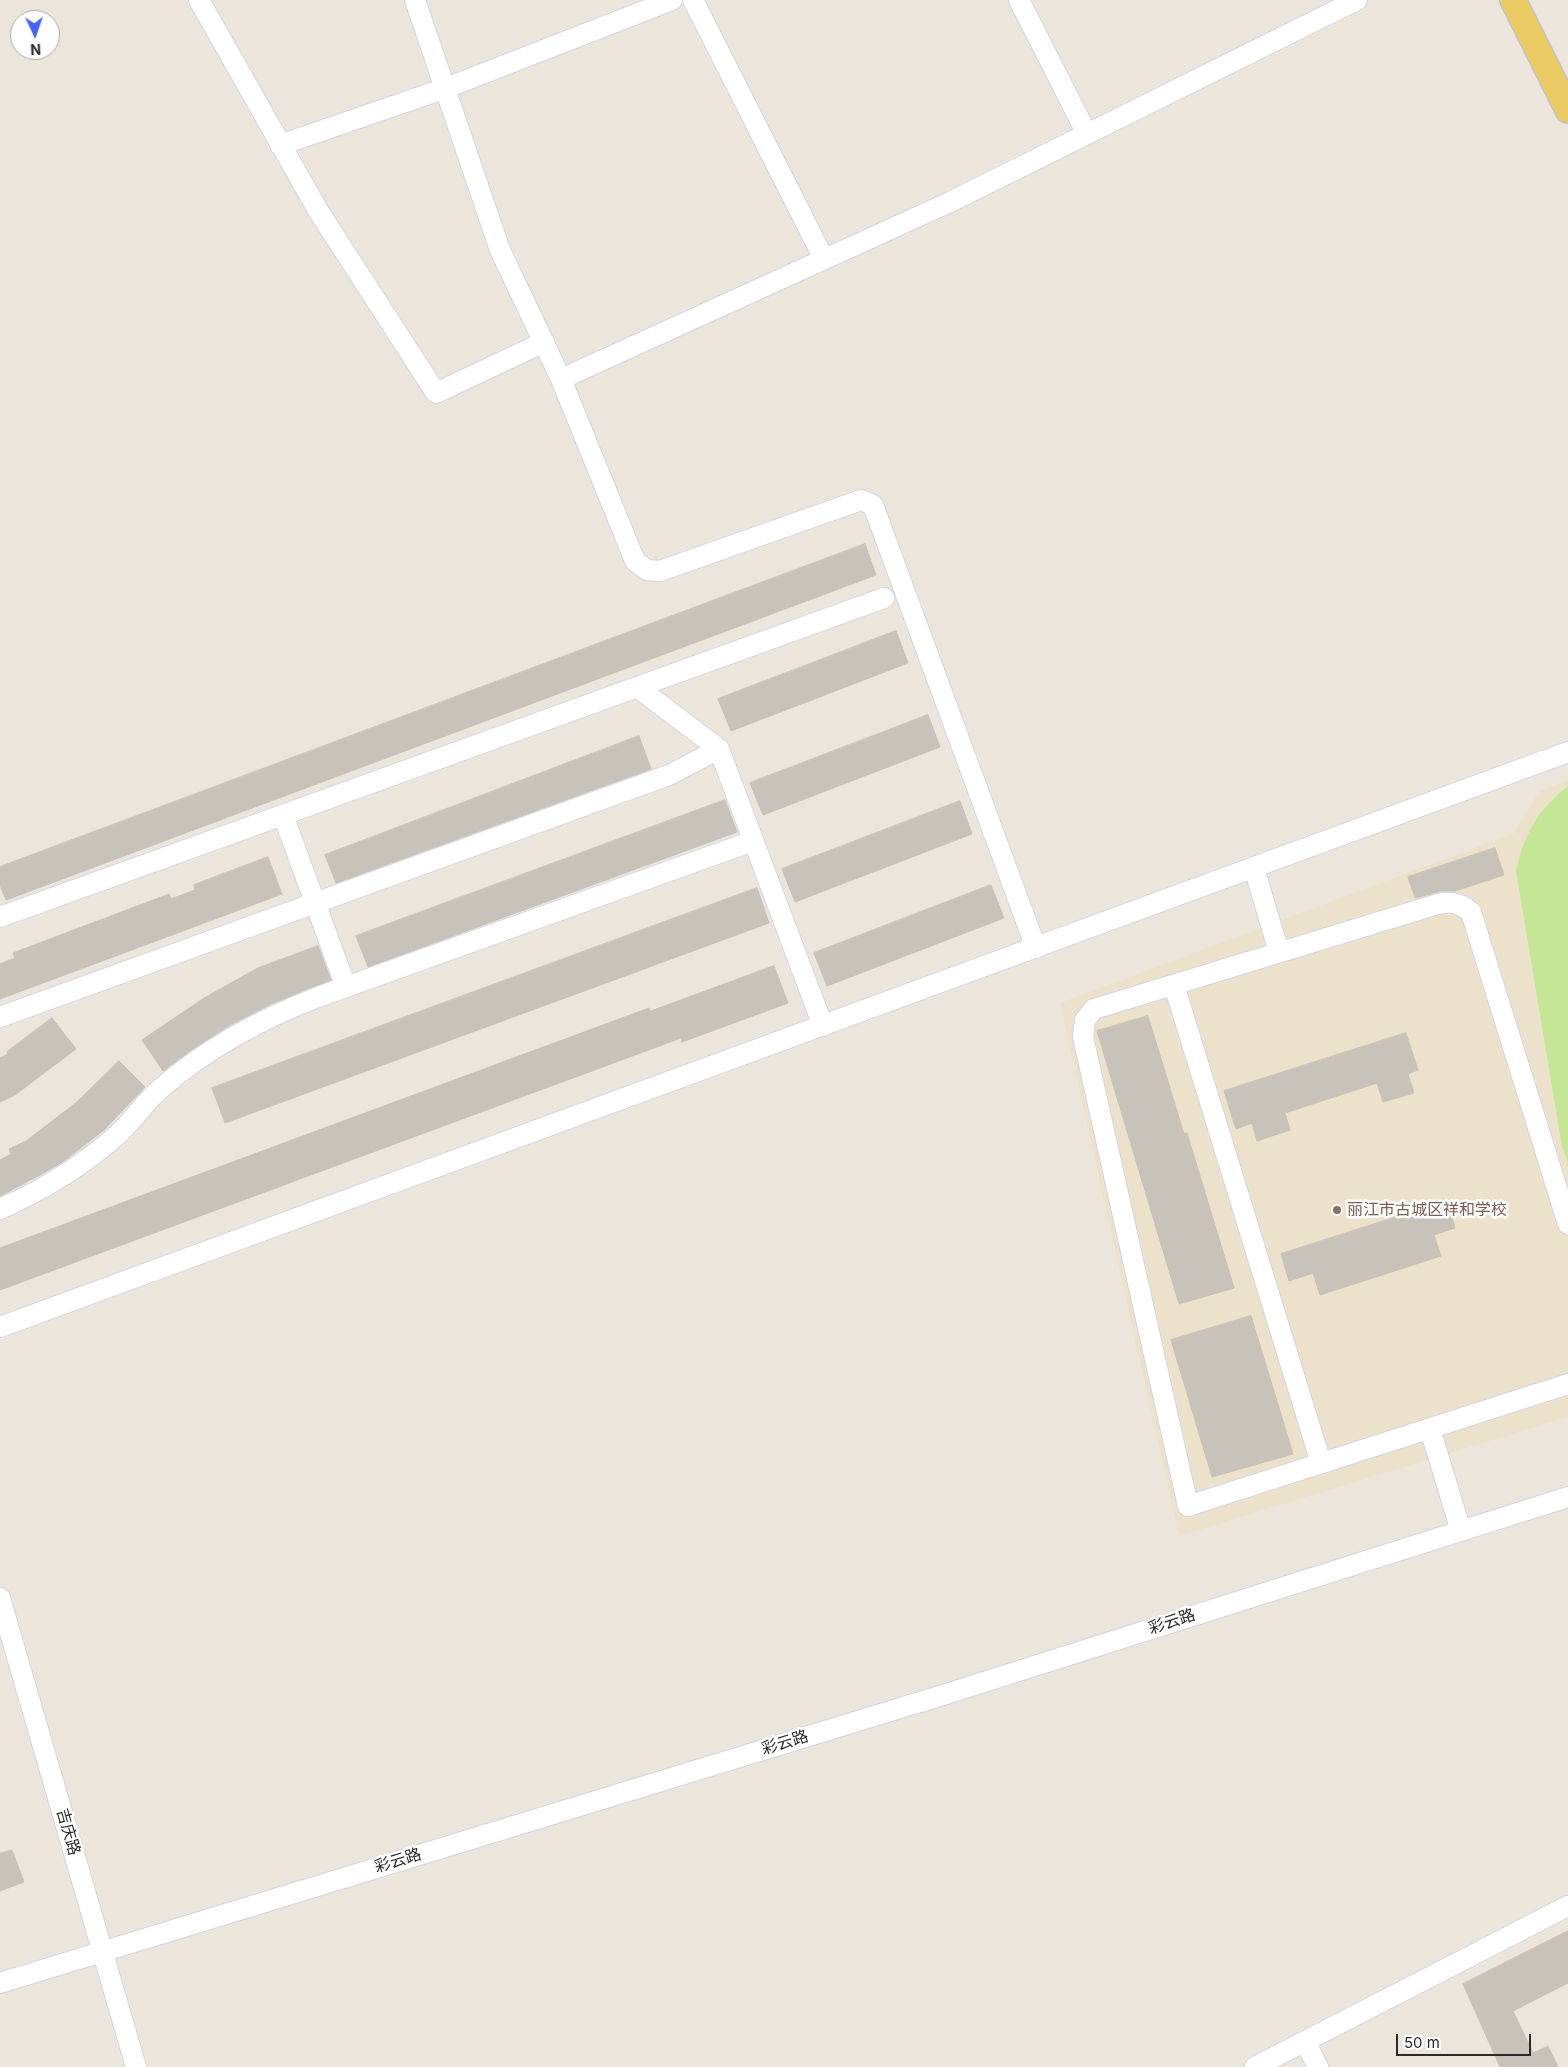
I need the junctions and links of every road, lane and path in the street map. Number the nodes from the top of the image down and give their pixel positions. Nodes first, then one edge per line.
1 (199, 0) edge
2 (415, 0) edge
3 (672, 0) edge
4 (693, 0) edge
5 (1019, 0) edge
6 (1357, 0) edge
7 (1513, 0) edge
8 (446, 88) junction
9 (1568, 110) edge
10 (1087, 134) junction
11 (280, 145) junction
12 (824, 259) junction
13 (544, 342) junction
14 (561, 379) junction
15 (884, 598) dead end
16 (637, 687) junction
17 (719, 749) junction
18 (1568, 752) edge
19 (283, 815) junction
20 (753, 841) junction
21 (1254, 868) junction
22 (316, 903) junction
23 (0, 917) edge
24 (1036, 948) junction
25 (1279, 952) junction
26 (1174, 985) junction
27 (346, 987) junction
28 (0, 1017) edge
29 (822, 1026) junction
30 (0, 1209) edge
31 (1568, 1224) edge
32 (0, 1327) edge
33 (1568, 1384) edge
34 (1430, 1429) junction
35 (1321, 1463) junction
36 (1568, 1497) edge
37 (1461, 1531) junction
38 (0, 1598) edge
39 (1568, 1906) edge
40 (103, 1951) junction
41 (0, 1983) edge
42 (1305, 2042) junction
43 (136, 2067) edge
44 (1255, 2067) edge
45 (1318, 2067) edge

1 - 11 street
2 - 8 street
3 - 8 street
4 - 12 street
5 - 10 street
6 - 10 street
7 - 9 main road
8 - 11 street
8 - 13 street
10 - 12 street
11 - 13 street
12 - 14 street
13 - 14 street
14 - 24 street
15 - 16 street
16 - 17 street
16 - 19 street
17 - 20 street
17 - 22 street
18 - 21 street
19 - 22 street
19 - 23 street
20 - 27 street
20 - 29 street
21 - 24 street
21 - 25 street
22 - 27 street
22 - 28 street
24 - 29 street
25 - 26 street
25 - 31 street
26 - 35 street
26 - 35 street
27 - 30 street
29 - 32 street
33 - 34 street
34 - 35 street
34 - 37 street
36 - 37 street, 彩云路
37 - 40 street, 彩云路
38 - 40 street, 吉庆路
39 - 42 street
40 - 41 street, 彩云路
40 - 43 street, 吉庆路
42 - 44 street
42 - 45 street

